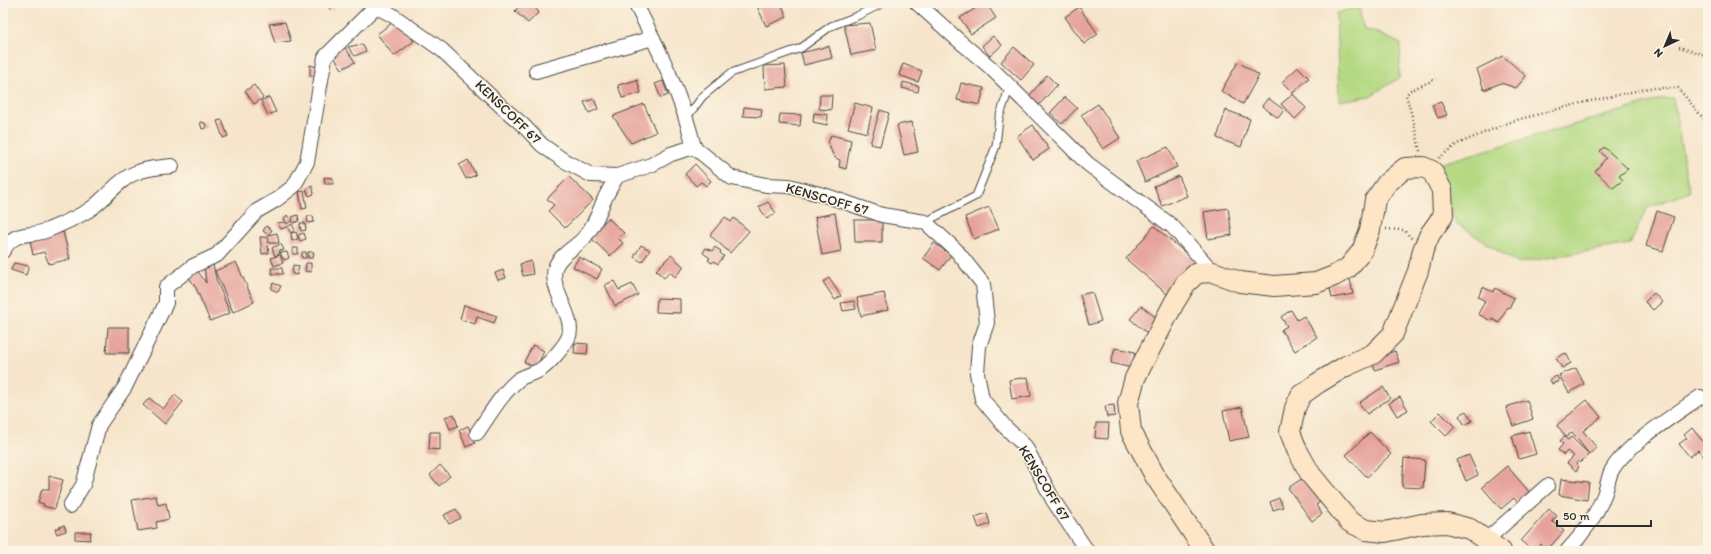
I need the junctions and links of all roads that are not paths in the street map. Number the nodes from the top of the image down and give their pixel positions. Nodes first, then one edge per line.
1 (635, 3) edge
2 (883, 3) edge
3 (917, 3) edge
4 (373, 5) edge
5 (653, 38) junction
6 (536, 72) dead end
7 (1010, 86) junction
8 (687, 117) junction
9 (694, 147) junction
10 (172, 166) dead end
11 (616, 176) junction
12 (925, 222) junction
13 (3, 251) edge
14 (1213, 272) junction
15 (1700, 396) dead end
16 (477, 433) dead end
17 (1547, 486) dead end
18 (70, 506) dead end
19 (1494, 546) edge
20 (1087, 551) edge
21 (1205, 551) edge
22 (1567, 551) edge

1 - 5 street
2 - 8 lane
3 - 7 street
4 - 11 street, KENSCOFF 67
4 - 18 street
5 - 6 street
5 - 8 street
7 - 12 lane
7 - 14 street
8 - 9 street
9 - 11 street, KENSCOFF 67
9 - 12 street, KENSCOFF 67
10 - 13 street
11 - 16 street
12 - 20 street, KENSCOFF 67
14 - 19 main road
14 - 21 main road
15 - 22 street
17 - 19 street

